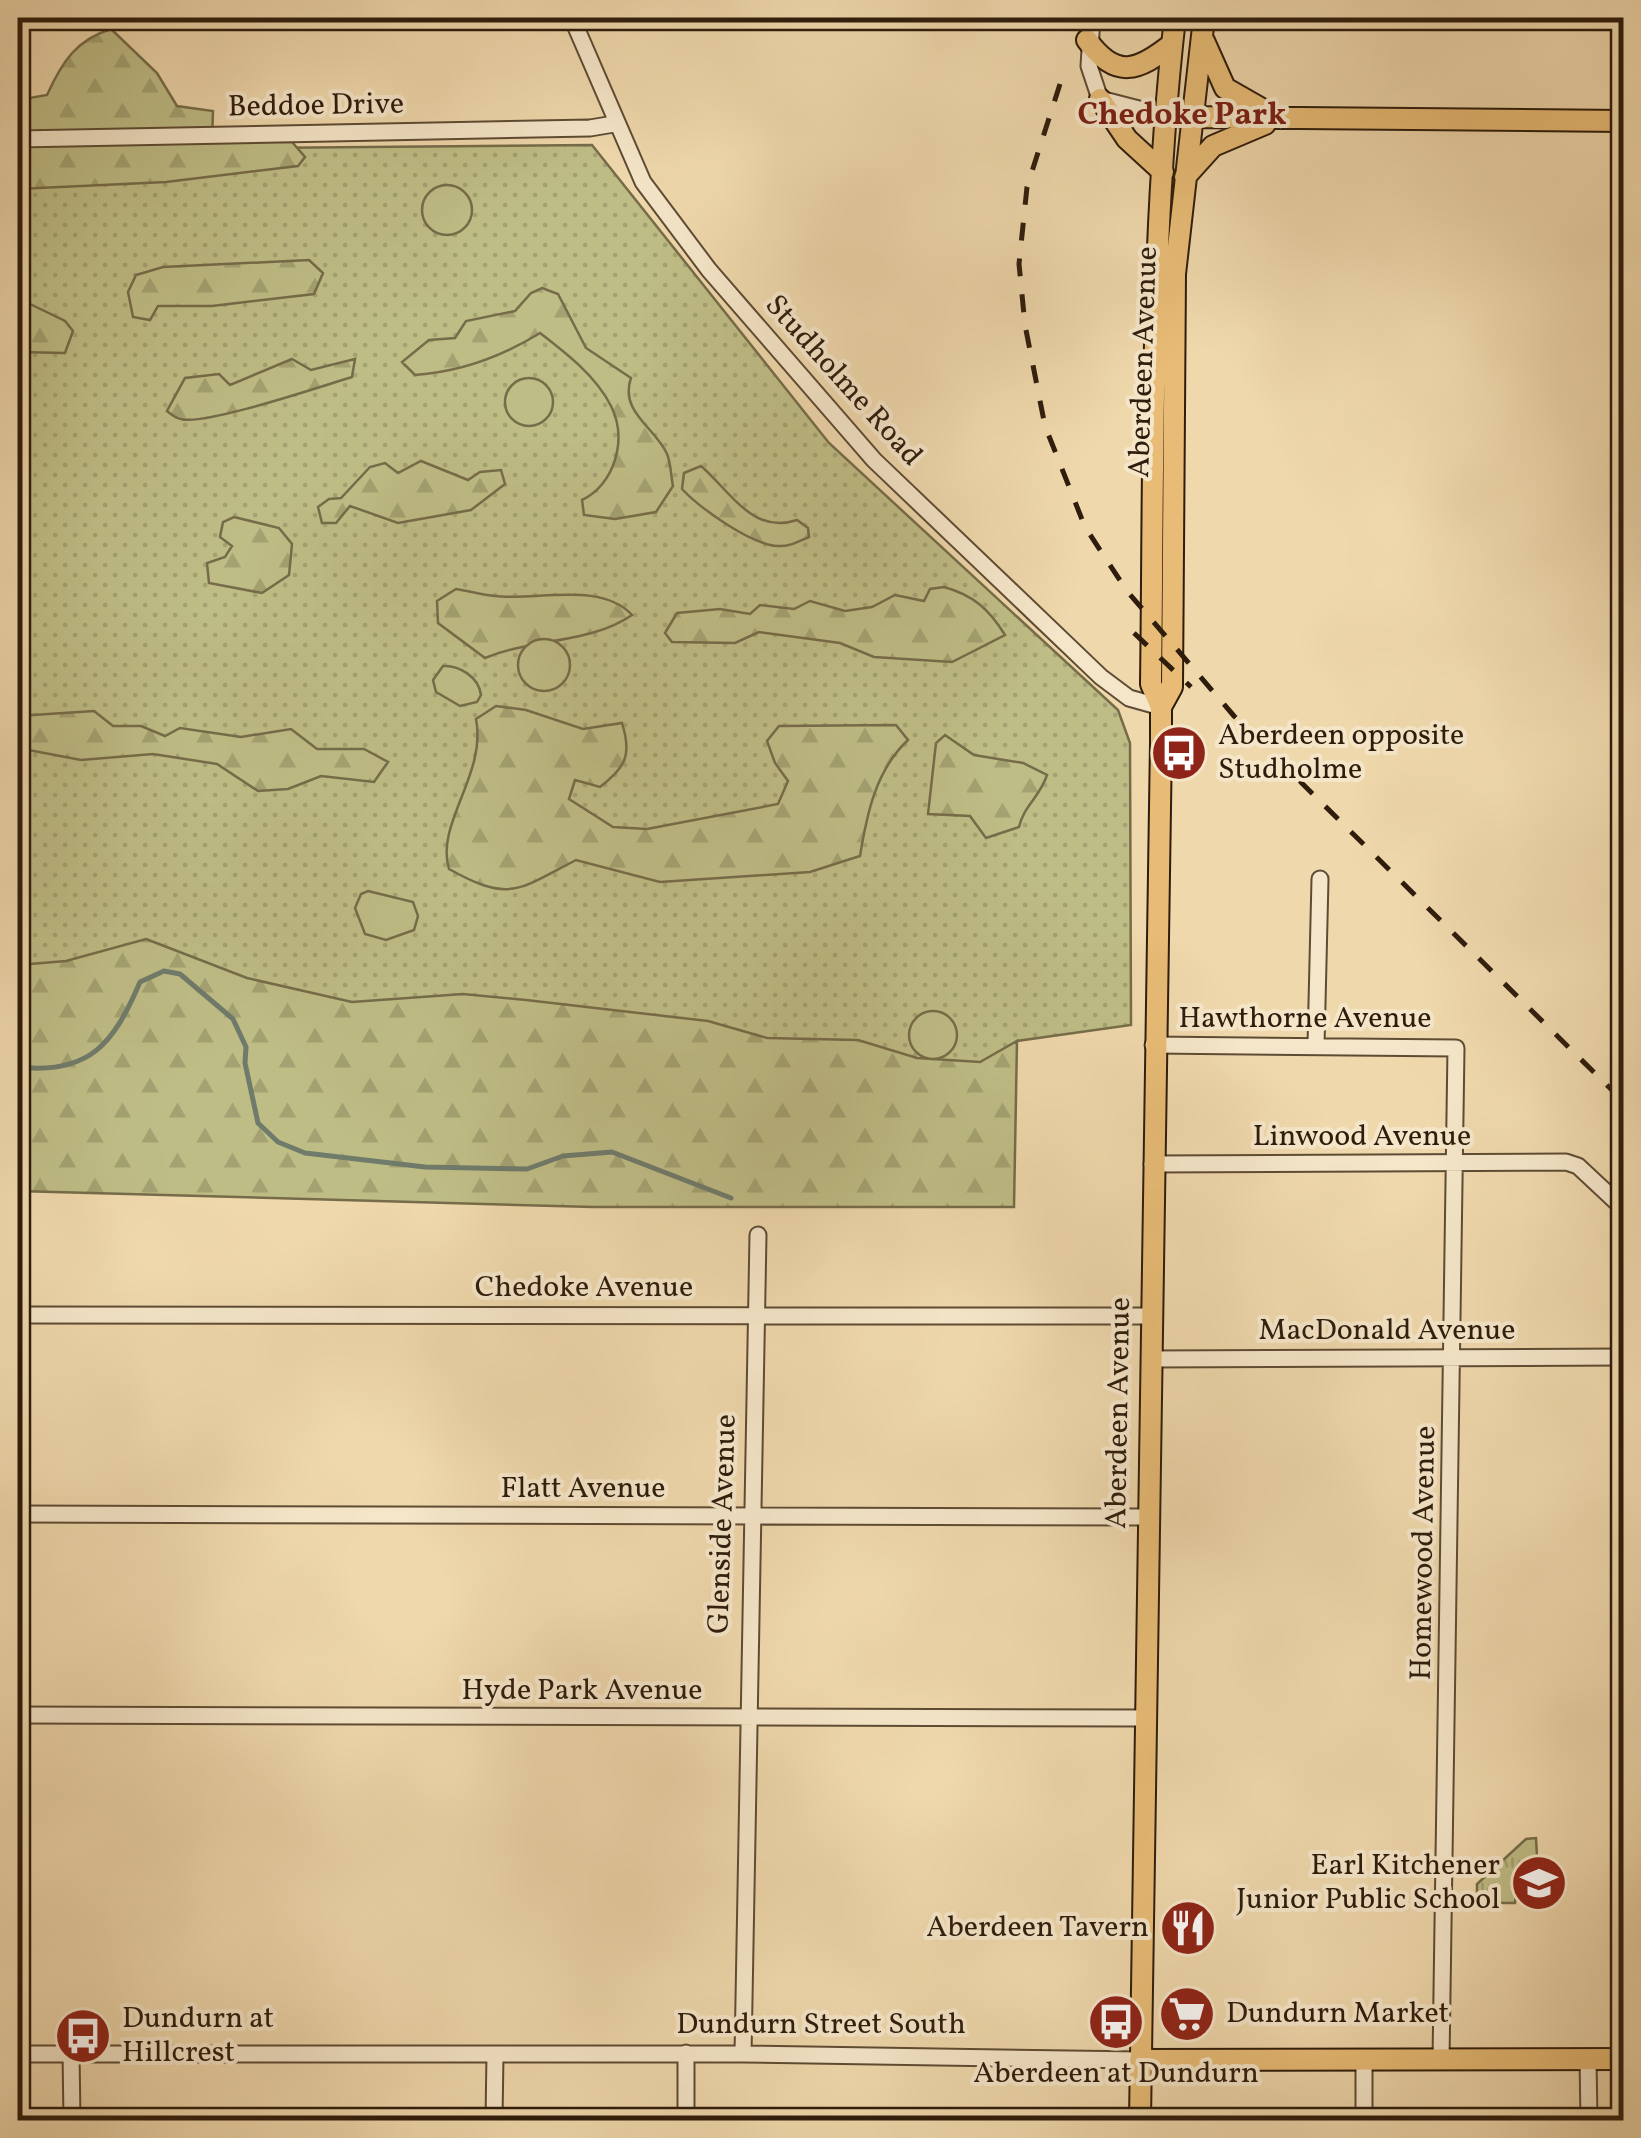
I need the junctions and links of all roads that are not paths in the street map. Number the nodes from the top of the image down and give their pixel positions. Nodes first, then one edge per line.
1 (572, 18) edge
2 (1092, 18) edge
3 (1175, 18) edge
4 (1204, 21) edge
5 (1087, 40) junction
6 (1172, 44) junction
7 (1100, 99) junction
8 (1166, 116) junction
9 (1192, 117) junction
10 (1279, 119) junction
11 (1624, 121) edge
12 (614, 124) junction
13 (18, 139) edge
14 (1162, 172) junction
15 (1185, 177) junction
16 (1161, 707) junction
17 (1320, 879) dead end
18 (1153, 1045) junction
19 (1316, 1045) junction
20 (1456, 1048) joint
21 (1152, 1164) junction
22 (1456, 1166) junction
23 (1624, 1208) edge
24 (758, 1235) dead end
25 (18, 1315) edge
26 (1150, 1316) junction
27 (756, 1317) junction
28 (1624, 1357) edge
29 (1455, 1358) junction
30 (1150, 1359) junction
31 (18, 1514) edge
32 (751, 1516) junction
33 (1148, 1517) junction
34 (18, 1715) edge
35 (1146, 1718) junction
36 (746, 1719) junction
37 (18, 2034) edge
38 (71, 2053) junction
39 (21, 2054) edge
40 (494, 2054) junction
41 (686, 2054) junction
42 (743, 2054) junction
43 (1624, 2058) edge
44 (1588, 2059) junction
45 (1140, 2060) junction
46 (1364, 2060) junction
47 (1441, 2060) junction
48 (72, 2120) edge
49 (494, 2120) edge
50 (686, 2120) edge
51 (1140, 2120) edge
52 (1364, 2120) edge
53 (1589, 2120) edge

1 - 12 street, Studholme Road
2 - 5 street
3 - 6 main road, Aberdeen Avenue
4 - 9 main road, Aberdeen Avenue
4 - 10 main road
5 - 6 main road
5 - 7 street
6 - 8 main road, Aberdeen Avenue
7 - 8 street
7 - 14 main road
8 - 9 main road
8 - 14 main road, Aberdeen Avenue
9 - 10 main road
9 - 15 main road, Aberdeen Avenue
10 - 11 main road
10 - 15 main road
12 - 13 street, Beddoe Drive
12 - 16 street, Studholme Road
14 - 16 main road, Aberdeen Avenue
15 - 16 main road, Aberdeen Avenue
16 - 18 main road, Aberdeen Avenue
17 - 19 street
18 - 19 street, Hawthorne Avenue
18 - 21 main road, Aberdeen Avenue
19 - 20 street, Hawthorne Avenue
20 - 22 street, Homewood Avenue
21 - 22 street, Linwood Avenue
21 - 26 main road, Aberdeen Avenue
22 - 23 street, Linwood Avenue
22 - 29 street, Homewood Avenue
24 - 27 street, Glenside Avenue
25 - 27 street, Chedoke Avenue
26 - 27 street, Chedoke Avenue
26 - 30 main road, Aberdeen Avenue
27 - 32 street, Glenside Avenue
28 - 29 street, MacDonald Avenue
29 - 30 street, MacDonald Avenue
29 - 47 street, Homewood Avenue
30 - 33 main road, Aberdeen Avenue
31 - 32 street, Flatt Avenue
32 - 33 street, Flatt Avenue
32 - 36 street, Glenside Avenue
33 - 35 main road, Aberdeen Avenue
34 - 36 street, Hyde Park Avenue
35 - 36 street, Hyde Park Avenue
35 - 45 main road, Aberdeen Avenue
36 - 42 street, Glenside Avenue
37 - 39 street
38 - 39 street, Dundurn Street South
38 - 40 street, Dundurn Street South
38 - 48 street
40 - 41 street, Dundurn Street South
40 - 49 street
41 - 42 street, Dundurn Street South
41 - 50 street
42 - 45 street, Dundurn Street South
43 - 44 main road, Dundurn Street South
44 - 47 main road, Dundurn Street South
44 - 53 street
45 - 46 main road, Dundurn Street South
45 - 51 main road, Aberdeen Avenue
46 - 47 main road, Dundurn Street South
46 - 52 street

